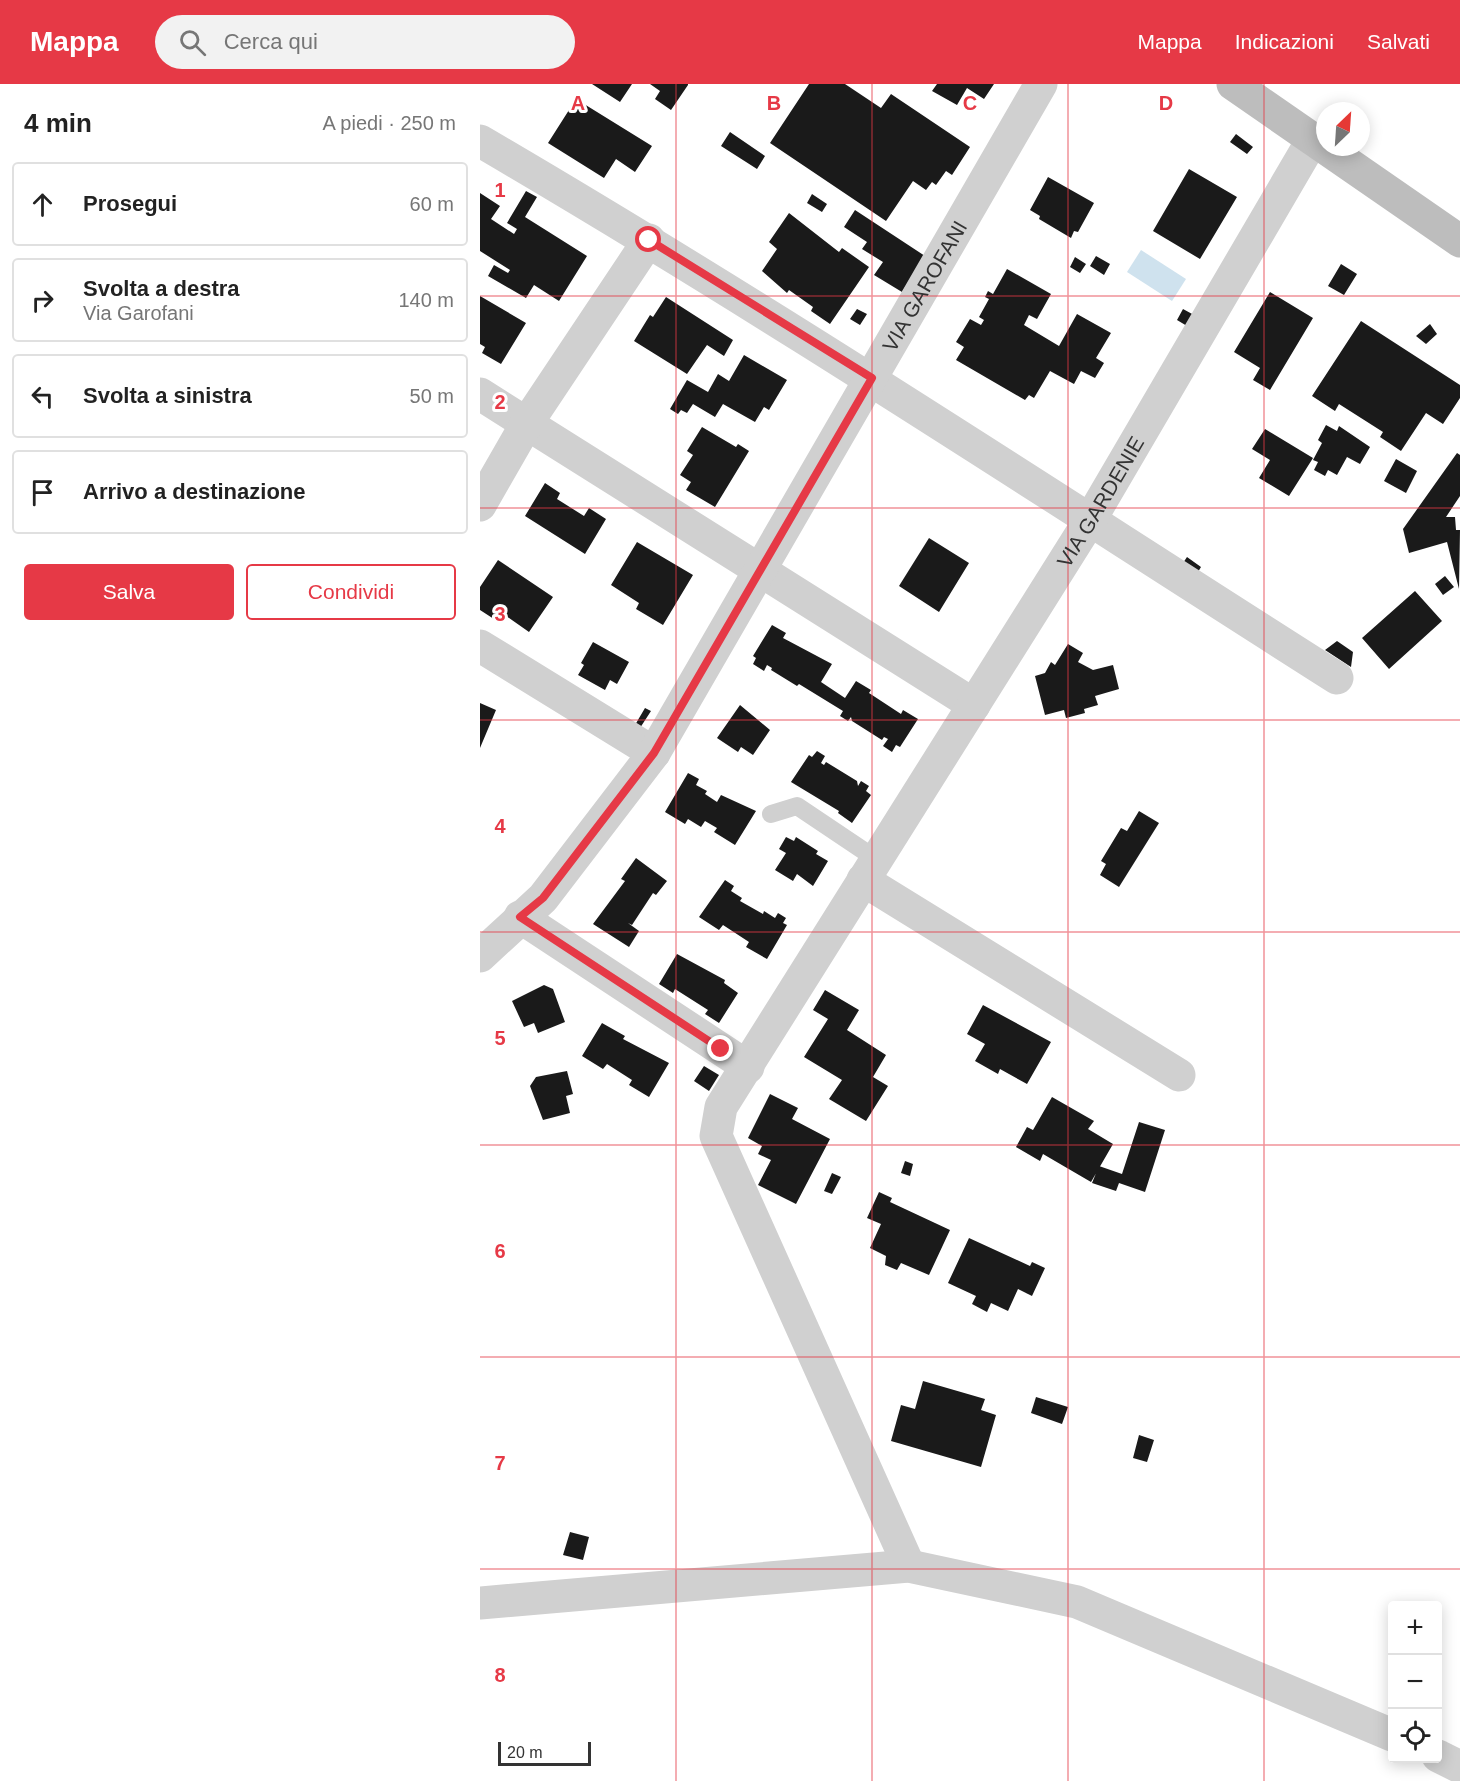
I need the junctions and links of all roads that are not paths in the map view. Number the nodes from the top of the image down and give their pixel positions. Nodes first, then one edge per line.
1 (1041, 84) edge
2 (1233, 84) edge
3 (1313, 140) junction
4 (480, 141) edge
5 (649, 240) junction
6 (1460, 241) edge
7 (872, 378) junction
8 (480, 394) edge
9 (527, 423) junction
10 (480, 505) edge
11 (1089, 520) junction
12 (760, 569) junction
13 (480, 646) edge
14 (1337, 678) dead end
15 (974, 705) junction
16 (654, 753) junction
17 (771, 814) dead end
18 (870, 870) junction
19 (520, 917) junction
20 (480, 956) edge
21 (748, 1067) junction
22 (1179, 1075) dead end
23 (909, 1566) junction
24 (480, 1603) edge
25 (1388, 1734) edge
26 (1442, 1758) edge
27 (1460, 1767) edge

1 - 7 street, VIA GAROFANI
2 - 3 street
3 - 6 street
3 - 11 street, VIA GARDENIE
4 - 5 street
5 - 7 street
5 - 9 street
7 - 11 street
7 - 12 street, VIA GAROFANI
8 - 9 street
9 - 10 street
9 - 12 street
11 - 14 street
11 - 15 street, VIA GARDENIE
12 - 15 street
12 - 16 street, VIA GAROFANI
13 - 16 street
15 - 18 street, VIA GARDENIE
16 - 19 street, VIA GAROFANI
17 - 18 lane
18 - 21 street, VIA GARDENIE
18 - 22 street
19 - 20 street, VIA GAROFANI
19 - 21 street
21 - 23 street, VIA GARDENIE
23 - 24 street
23 - 25 street
26 - 27 street

